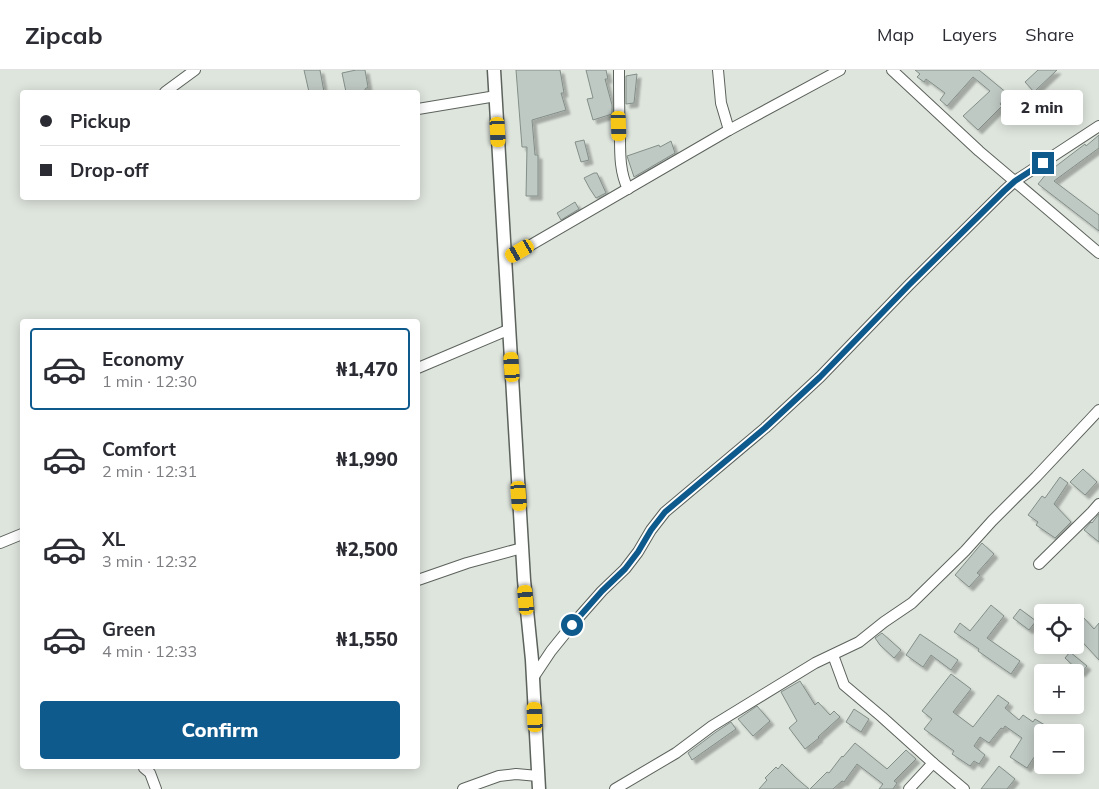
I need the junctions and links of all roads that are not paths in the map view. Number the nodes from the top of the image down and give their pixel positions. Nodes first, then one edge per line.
1 (195, 70) edge
2 (494, 70) edge
3 (619, 70) edge
4 (718, 70) edge
5 (840, 70) edge
6 (892, 70) edge
7 (168, 90) edge
8 (496, 96) junction
9 (420, 109) edge
10 (1099, 126) edge
11 (729, 130) junction
12 (1015, 181) junction
13 (628, 189) junction
14 (1099, 253) edge
15 (505, 260) junction
16 (510, 329) junction
17 (420, 367) edge
18 (1099, 410) edge
19 (1099, 504) edge
20 (20, 535) edge
21 (0, 543) edge
22 (522, 548) junction
23 (1039, 564) dead end
24 (420, 579) edge
25 (834, 655) junction
26 (533, 678) junction
27 (933, 763) junction
28 (145, 769) edge
29 (539, 782) edge
30 (156, 789) edge
31 (463, 789) edge
32 (615, 789) edge
33 (909, 789) edge
34 (964, 789) edge

1 - 7 street
2 - 8 street
3 - 13 street
4 - 11 street
5 - 11 street
6 - 12 street
8 - 9 street
8 - 15 street
10 - 12 street
11 - 13 street
12 - 14 street
12 - 26 street
13 - 15 street
15 - 16 street
16 - 17 street
16 - 22 street
18 - 25 street
19 - 23 street
20 - 21 street
22 - 24 street
22 - 26 street
25 - 27 street
25 - 32 street
26 - 29 street
27 - 33 street
27 - 34 street
28 - 30 street
29 - 31 street

